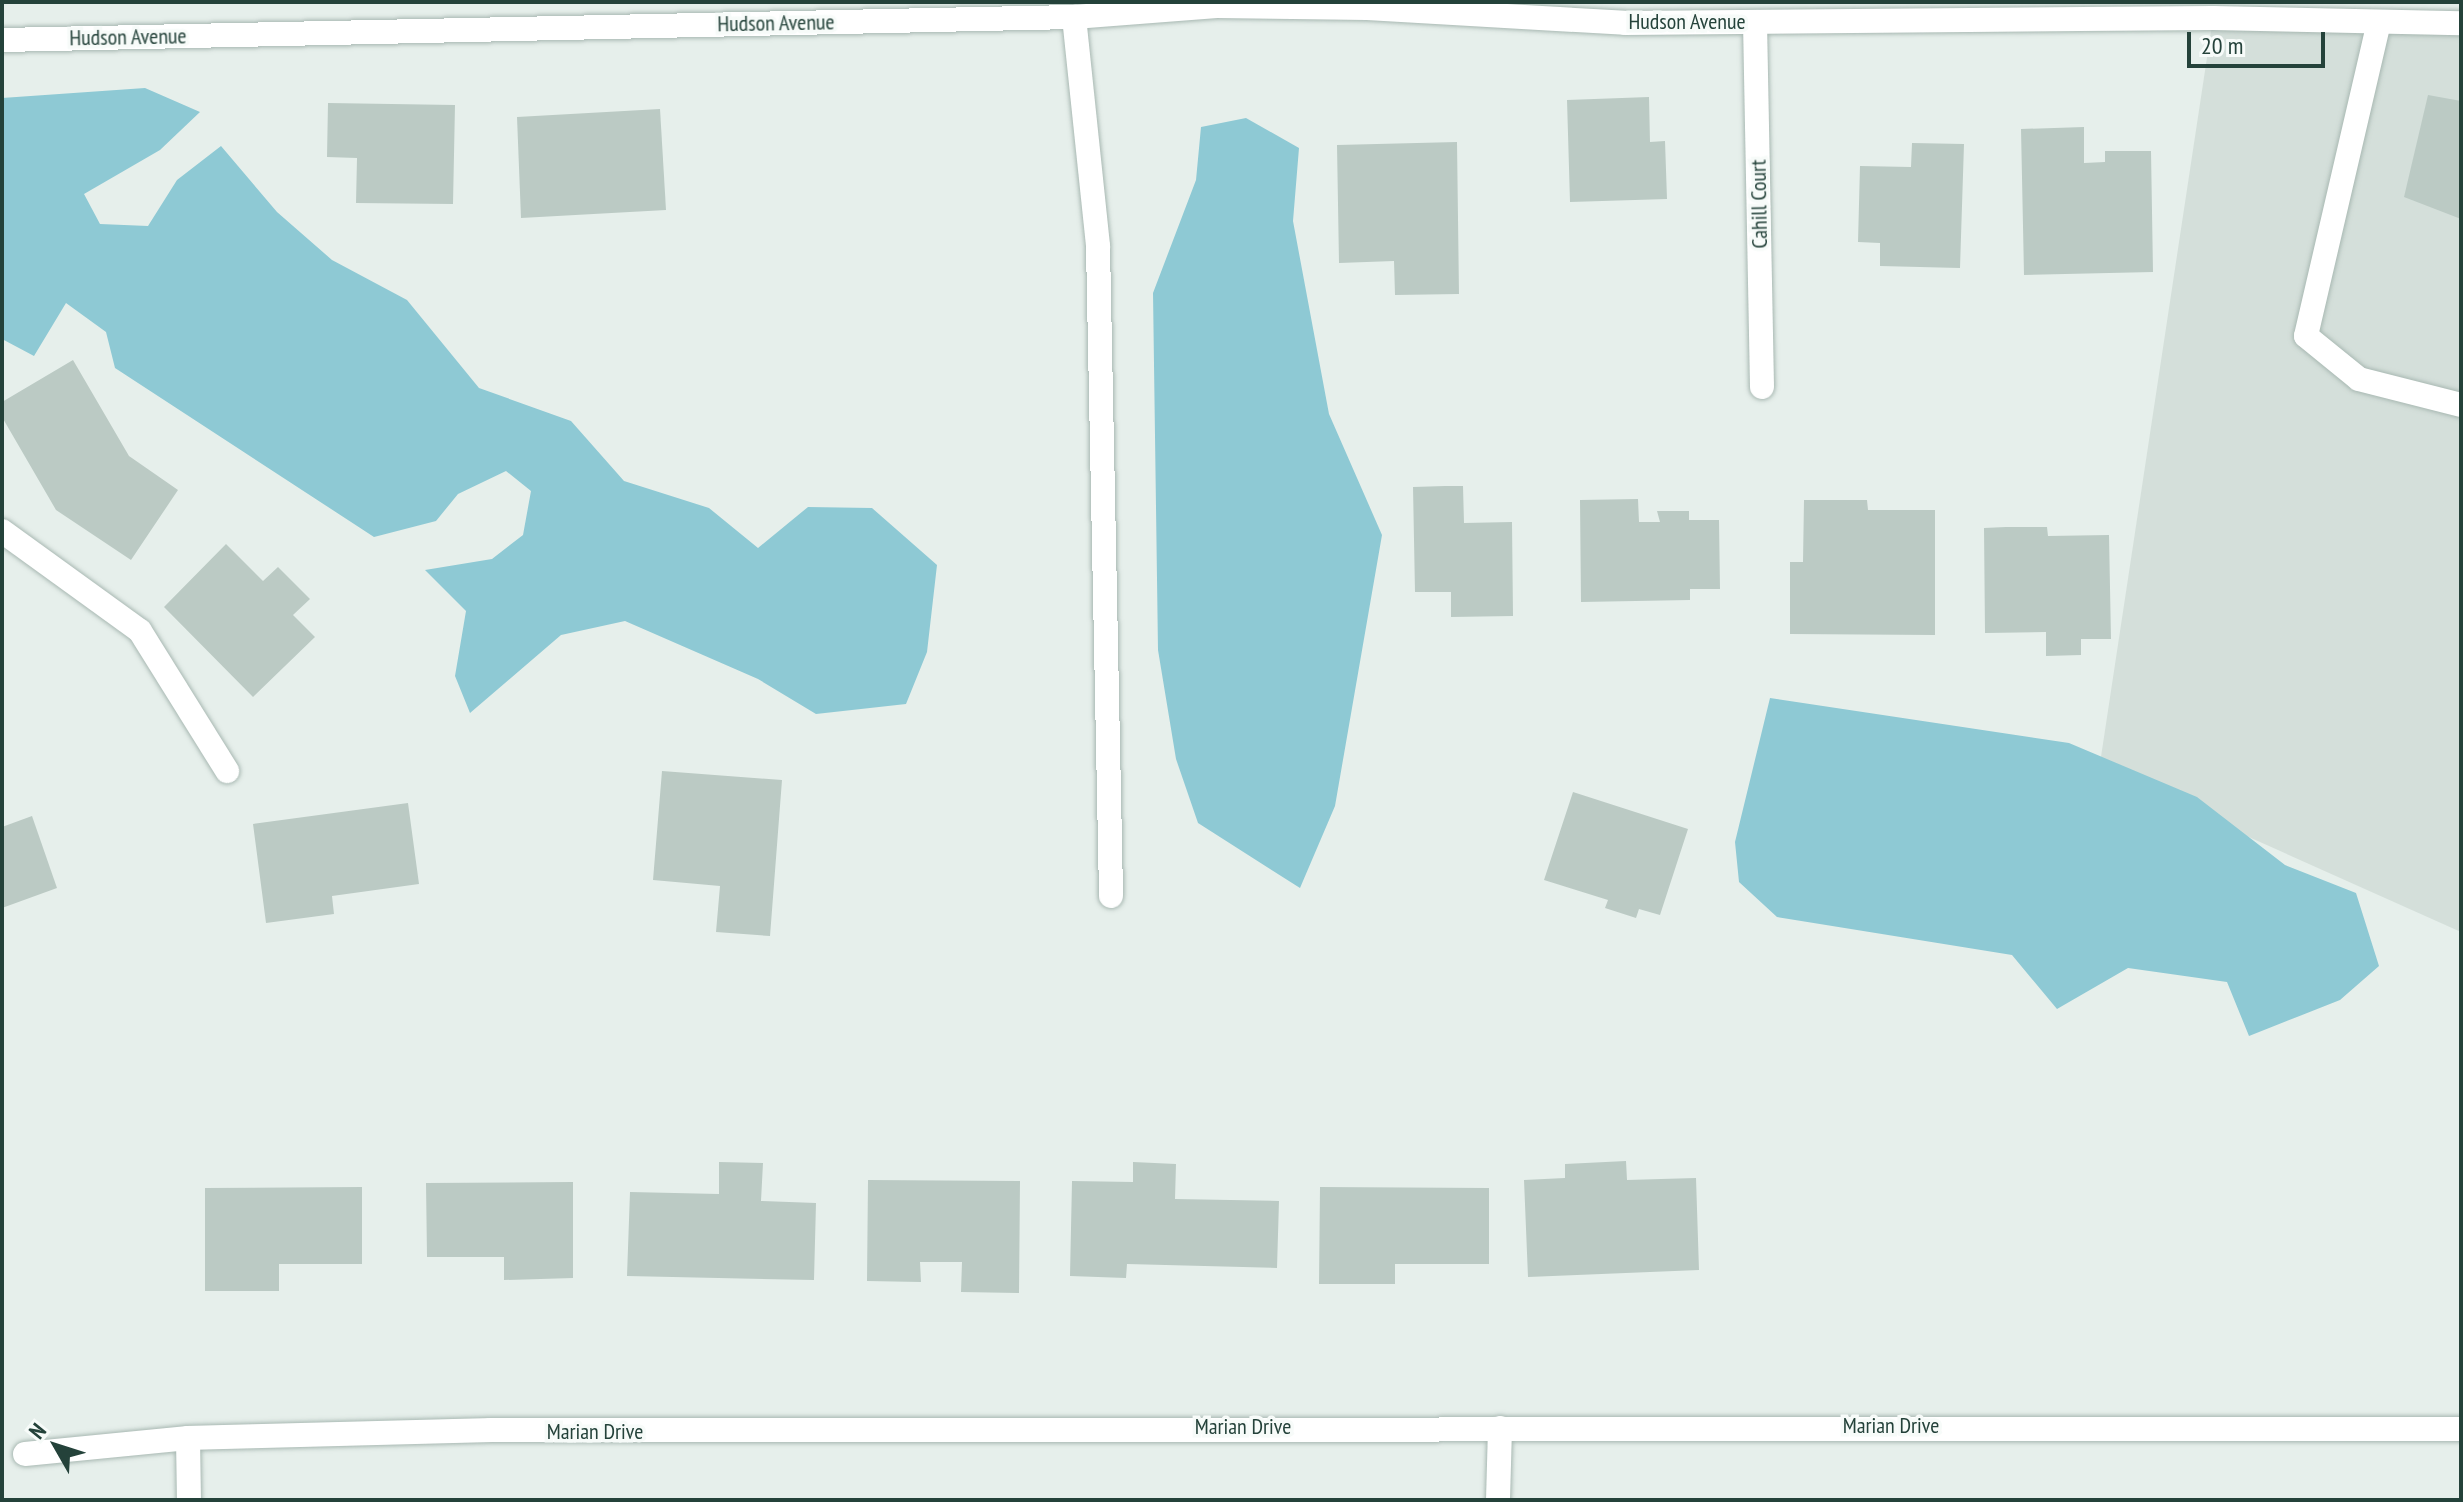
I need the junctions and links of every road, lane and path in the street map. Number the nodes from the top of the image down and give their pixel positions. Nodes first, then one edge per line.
1 (724, 13) edge
2 (1074, 17) junction
3 (1755, 22) junction
4 (2379, 22) junction
5 (2461, 23) edge
6 (2, 40) edge
7 (1762, 387) dead end
8 (2461, 405) edge
9 (2, 531) edge
10 (227, 771) dead end
11 (1111, 896) dead end
12 (1500, 1428) junction
13 (2461, 1429) edge
14 (188, 1438) junction
15 (25, 1454) dead end
16 (189, 1500) edge
17 (1498, 1500) edge

1 - 2 street, Hudson Avenue
1 - 6 street, Hudson Avenue
2 - 3 street, Hudson Avenue
2 - 11 street
3 - 4 street, Hudson Avenue
3 - 7 street, Cahill Court
4 - 5 street, Hudson Avenue
4 - 8 street
9 - 10 street
12 - 13 street, Marian Drive
12 - 14 street, Marian Drive
12 - 17 street
14 - 15 street, Marian Drive
14 - 16 street

